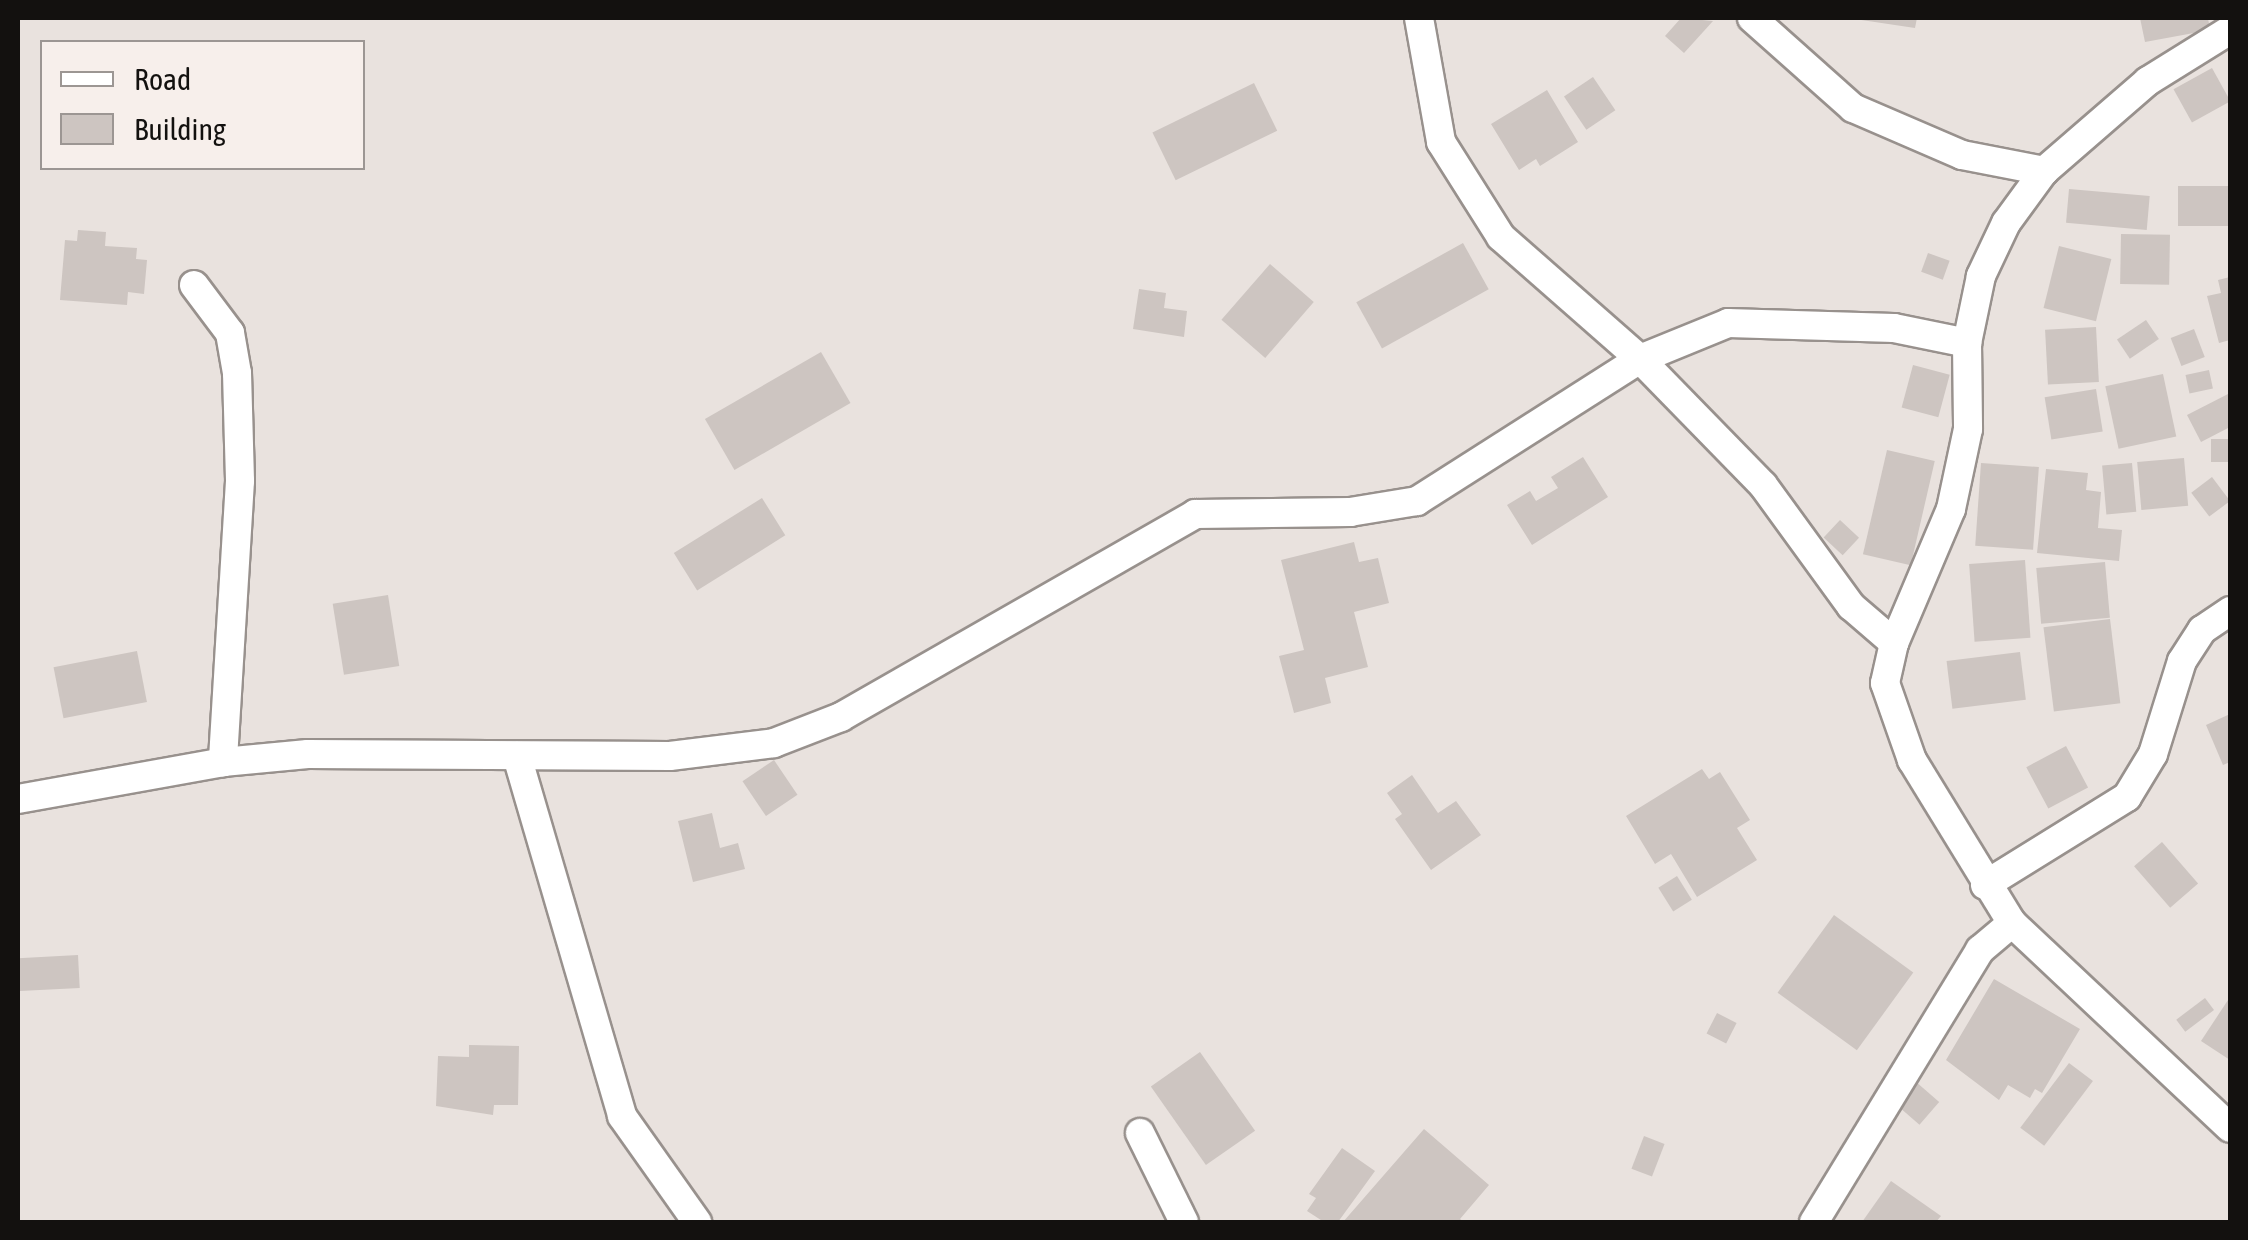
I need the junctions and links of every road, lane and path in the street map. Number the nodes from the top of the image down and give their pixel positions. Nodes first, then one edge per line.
1 (1419, 18) edge
2 (1752, 18) edge
3 (2230, 30) edge
4 (2044, 171) junction
5 (194, 284) dead end
6 (1967, 343) junction
7 (1640, 360) junction
8 (2230, 611) edge
9 (1894, 643) junction
10 (518, 756) junction
11 (222, 762) junction
12 (18, 799) edge
13 (1985, 885) junction
14 (2012, 923) junction
15 (2230, 1128) edge
16 (1140, 1134) dead end
17 (696, 1222) edge
18 (1184, 1222) edge
19 (1814, 1222) edge

1 - 7 street
2 - 4 street
3 - 4 street
4 - 6 street
5 - 11 street
6 - 7 street
6 - 9 street
7 - 9 street
7 - 10 street
8 - 13 street
9 - 13 street
10 - 11 street
10 - 17 street
11 - 12 street
13 - 14 street
14 - 15 street
14 - 19 street
16 - 18 street

